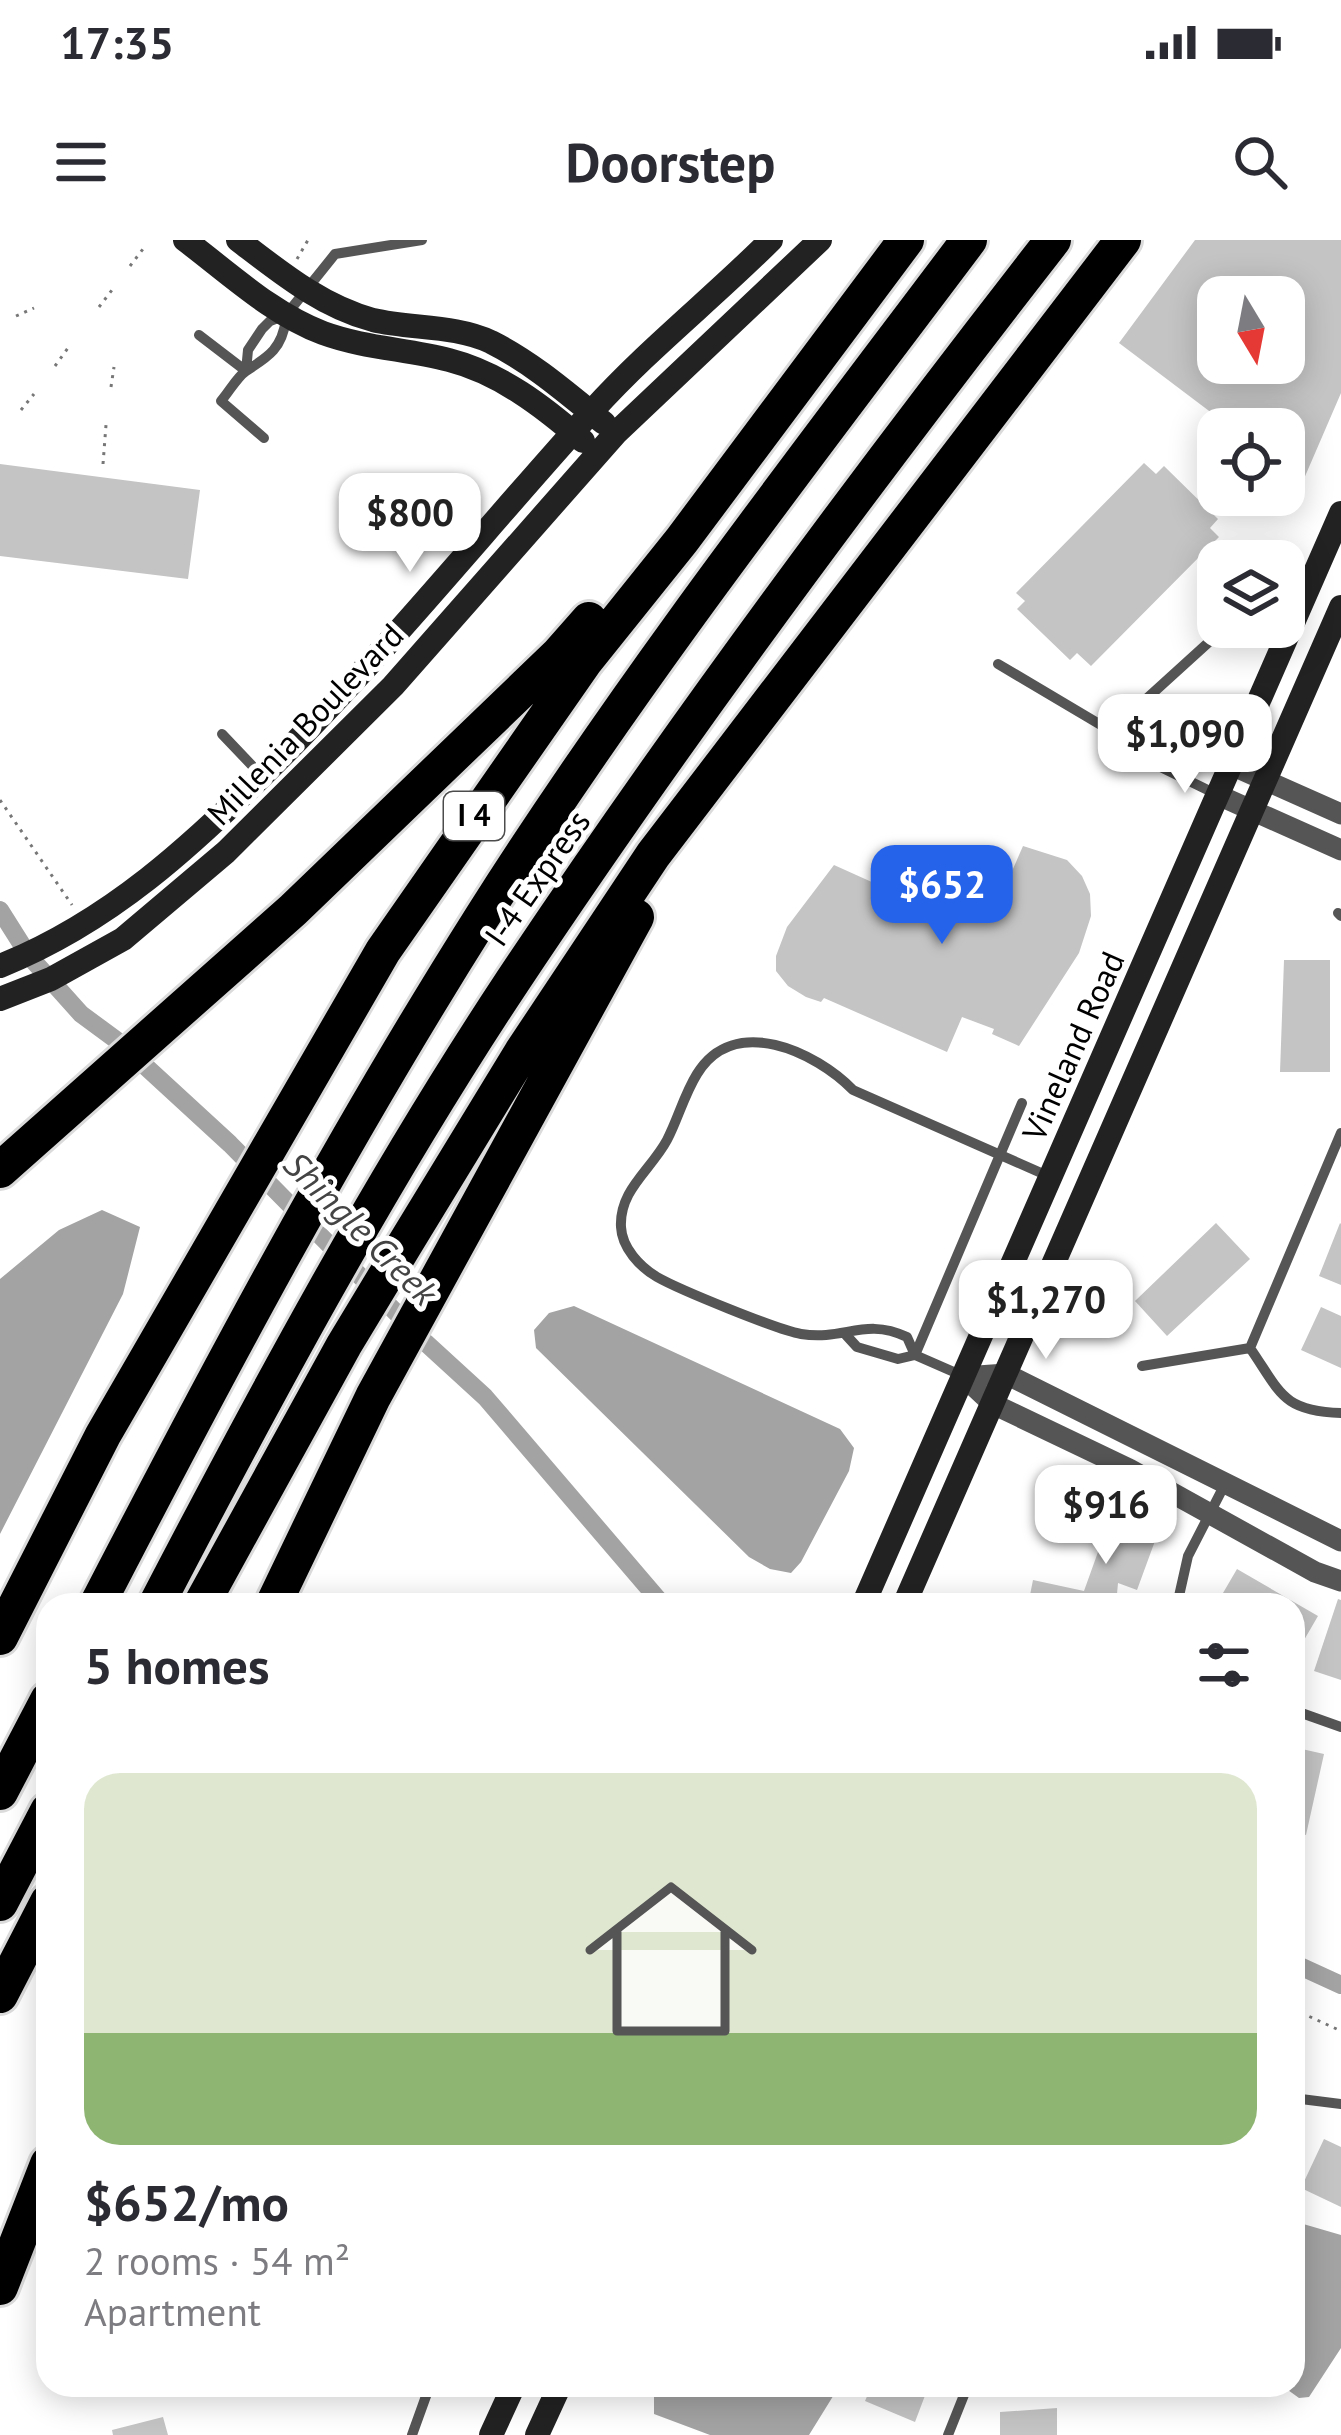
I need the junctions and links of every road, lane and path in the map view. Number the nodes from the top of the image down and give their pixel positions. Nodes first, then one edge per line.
1 (185, 240) edge
2 (238, 240) edge
3 (422, 240) edge
4 (771, 240) edge
5 (820, 240) edge
6 (906, 240) edge
7 (969, 240) edge
8 (1052, 240) edge
9 (1123, 240) edge
10 (143, 249) dead end
11 (130, 266) dead end
12 (112, 290) dead end
13 (305, 290) junction
14 (99, 307) dead end
15 (34, 308) dead end
16 (286, 315) junction
17 (16, 316) dead end
18 (199, 335) dead end
19 (68, 348) dead end
20 (55, 366) dead end
21 (114, 367) dead end
22 (246, 371) junction
23 (111, 387) dead end
24 (34, 394) dead end
25 (21, 410) dead end
26 (591, 412) junction
27 (106, 425) dead end
28 (573, 432) junction
29 (616, 433) junction
30 (264, 438) dead end
31 (597, 453) junction
32 (103, 464) dead end
33 (1341, 513) edge
34 (682, 540) junction
35 (1341, 607) edge
36 (1202, 648) edge
37 (998, 664) dead end
38 (1112, 731) junction
39 (222, 734) dead end
40 (1231, 765) junction
41 (262, 776) junction
42 (1264, 780) junction
43 (1218, 795) junction
44 (0, 800) edge
45 (1252, 812) junction
46 (1341, 814) edge
47 (1341, 850) edge
48 (652, 855) junction
49 (77, 911) dead end
50 (0, 966) edge
51 (8, 997) edge
52 (1022, 1103) dead end
53 (1341, 1133) edge
54 (999, 1156) junction
55 (0, 1170) edge
56 (1051, 1178) junction
57 (846, 1335) junction
58 (1250, 1348) junction
59 (915, 1355) junction
60 (1142, 1366) dead end
61 (1006, 1374) junction
62 (964, 1377) junction
63 (993, 1404) junction
64 (1341, 1413) edge
65 (1225, 1484) junction
66 (1211, 1514) junction
67 (1341, 1541) edge
68 (1341, 1581) edge
69 (103, 1593) edge
70 (161, 1593) edge
71 (208, 1593) edge
72 (279, 1593) edge
73 (868, 1593) edge
74 (909, 1593) edge
75 (1180, 1593) edge
76 (0, 1637) edge
77 (1305, 1714) edge
78 (36, 1723) edge
79 (1341, 1727) edge
80 (0, 1792) edge
81 (36, 1834) edge
82 (0, 1903) edge
83 (36, 1925) edge
84 (0, 1995) edge
85 (1305, 2014) edge
86 (1341, 2031) edge
87 (1305, 2100) edge
88 (1341, 2104) edge
89 (36, 2195) edge
90 (0, 2288) edge
91 (426, 2397) edge
92 (508, 2397) edge
93 (554, 2397) edge
94 (963, 2397) edge
95 (412, 2435) edge
96 (491, 2435) edge
97 (537, 2435) edge
98 (948, 2435) edge

1 - 16 street
2 - 13 street
3 - 13 lane
4 - 26 street, Millenia Boulevard
5 - 29 street, Millenia Boulevard
6 - 34 highway, I 4
7 - 69 highway, I-4 Express
8 - 70 highway, I-4 Express
9 - 48 highway
10 - 11 path
12 - 14 path
13 - 16 lane
13 - 26 street
15 - 17 path
16 - 22 lane
16 - 22 lane
16 - 28 street
18 - 22 lane
19 - 20 path
21 - 23 path
22 - 30 lane
24 - 25 path
26 - 28 street, Millenia Boulevard
26 - 29 street
27 - 32 path
28 - 31 street
28 - 41 street, Millenia Boulevard
29 - 31 street, Millenia Boulevard
31 - 51 street, Millenia Boulevard
33 - 40 street, Vineland Road
34 - 55 highway
34 - 76 highway, I 4
35 - 42 street, Vineland Road
36 - 38 lane
37 - 38 lane
38 - 40 lane
38 - 43 lane
39 - 41 lane
40 - 42 street
40 - 43 street, Vineland Road
41 - 50 street, Millenia Boulevard
42 - 45 street, Vineland Road
42 - 46 street
43 - 45 street
43 - 56 street, Vineland Road
44 - 49 path
45 - 47 street
45 - 61 street, Vineland Road
48 - 71 highway
48 - 72 highway
52 - 54 lane
53 - 58 lane
54 - 56 lane
54 - 57 lane
54 - 59 lane
56 - 62 street, Vineland Road
57 - 59 lane
57 - 59 lane
58 - 60 lane
58 - 64 lane
59 - 62 lane
61 - 62 street
61 - 63 street, Vineland Road
61 - 65 street
62 - 63 street
62 - 73 street, Vineland Road
63 - 66 street
63 - 74 street, Vineland Road
65 - 66 lane
65 - 67 street
66 - 68 street
66 - 75 lane
77 - 79 lane
78 - 80 highway
81 - 82 highway
83 - 84 highway
85 - 86 path
87 - 88 lane
89 - 90 highway
91 - 95 lane
92 - 96 street
93 - 97 street
94 - 98 lane

